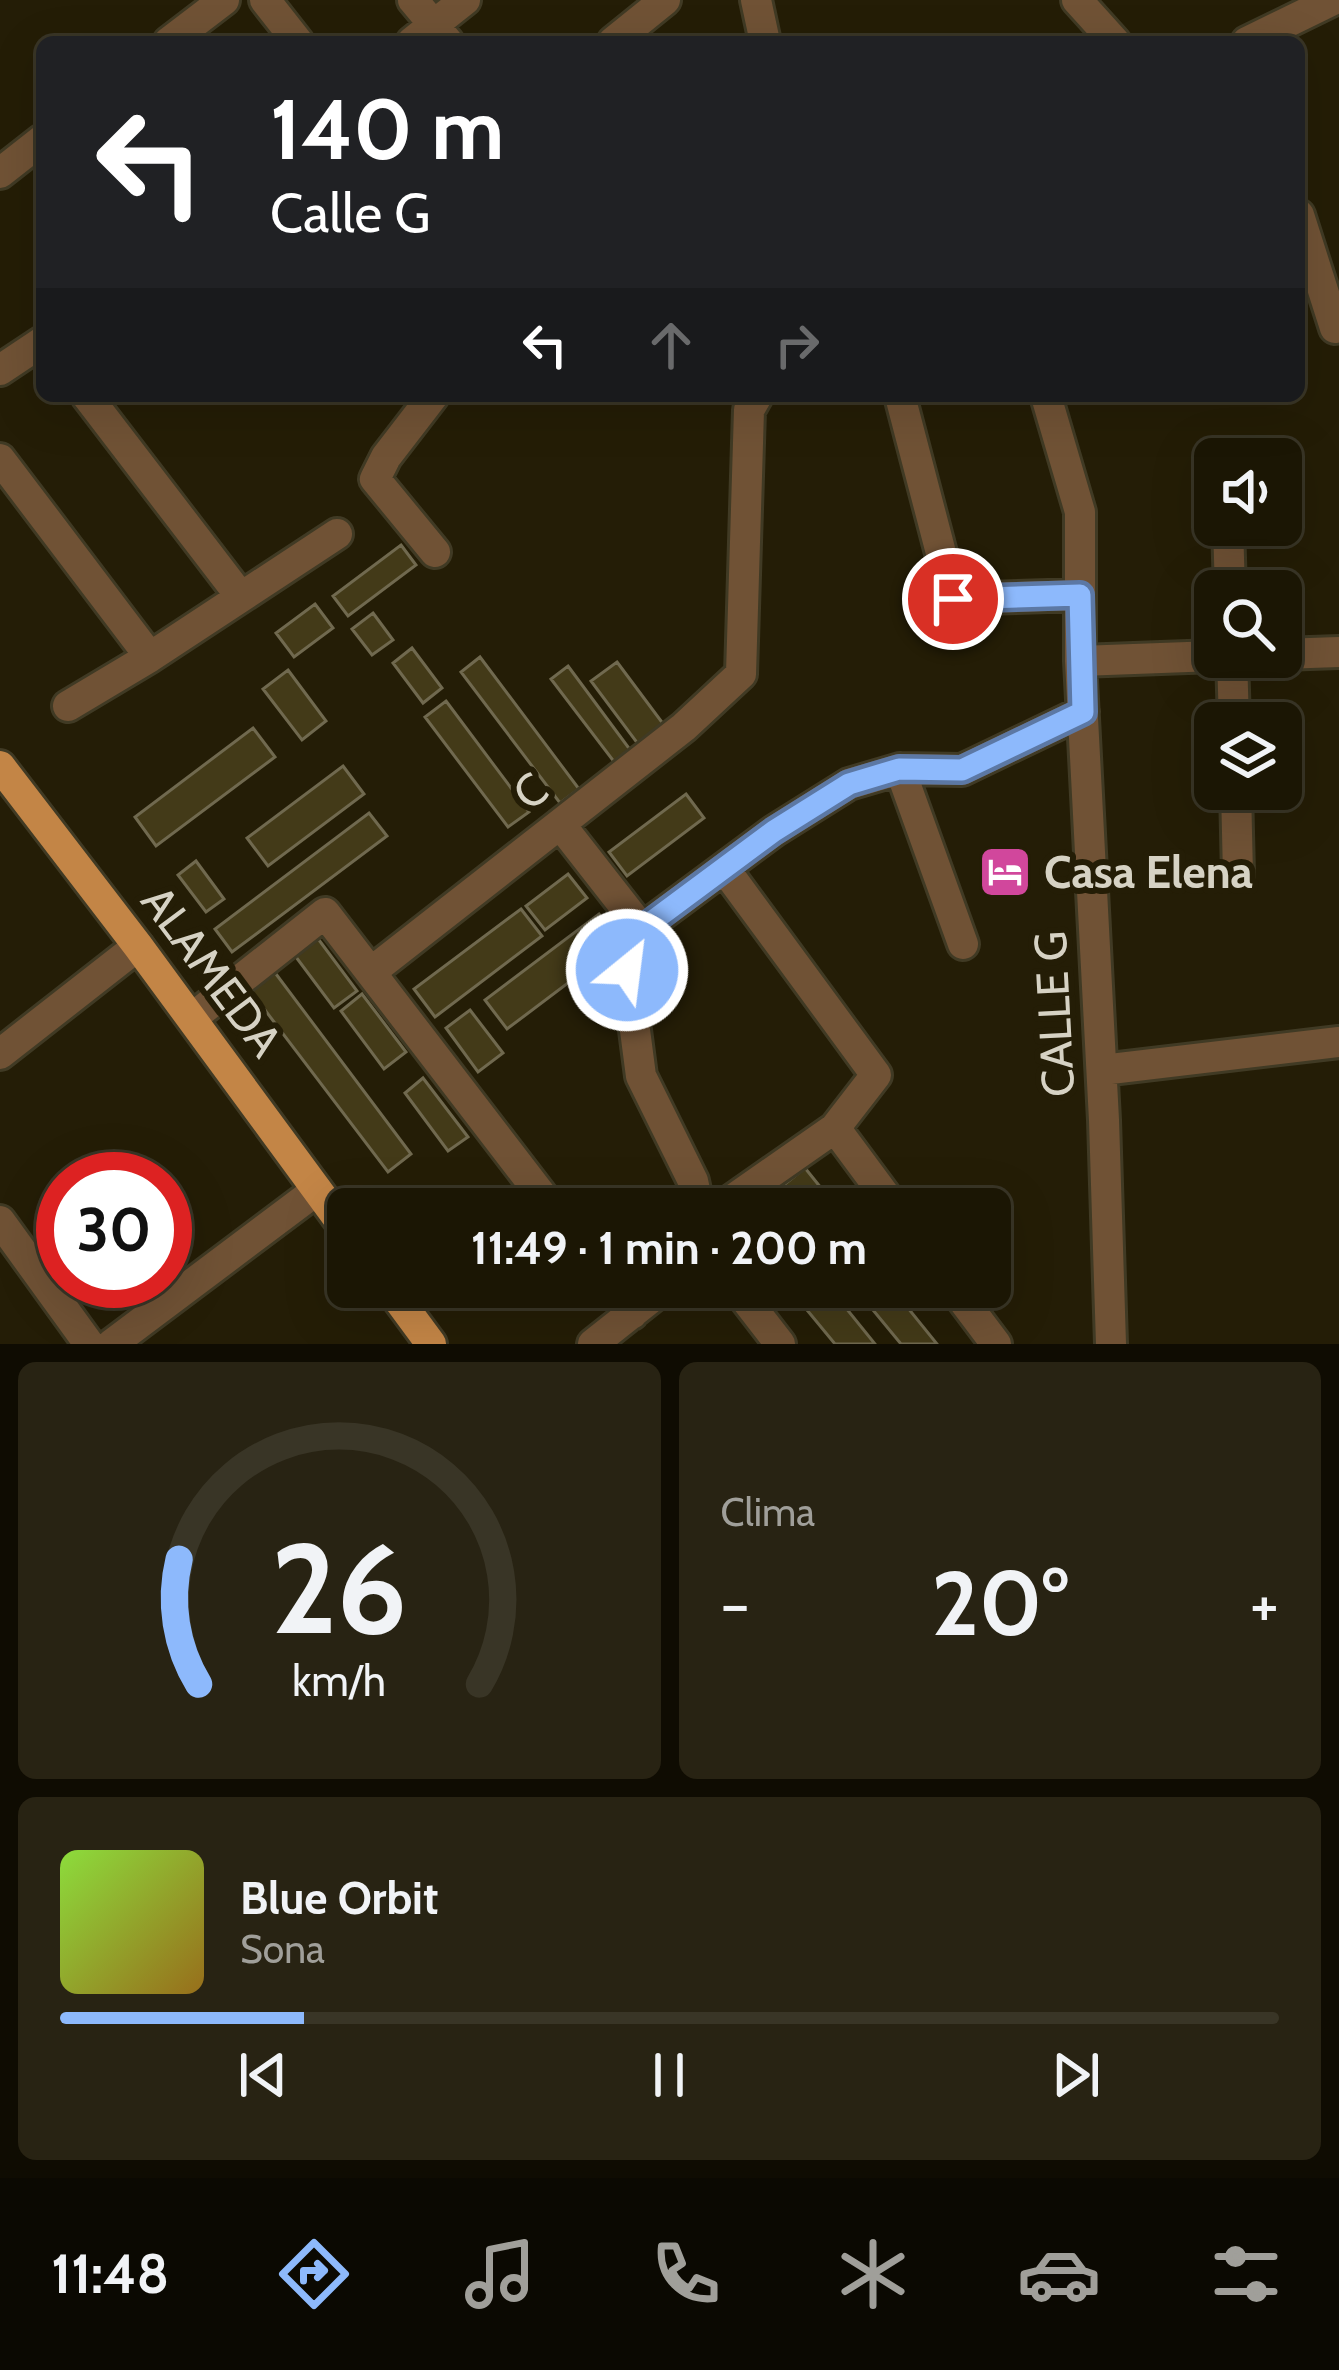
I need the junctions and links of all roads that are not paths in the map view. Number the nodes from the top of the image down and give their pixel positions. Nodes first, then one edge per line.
1 (224, 0) edge
2 (266, 0) edge
3 (413, 0) edge
4 (465, 0) edge
5 (665, 0) edge
6 (757, 0) edge
7 (1077, 0) edge
8 (1333, 0) edge
9 (178, 36) edge
10 (293, 36) edge
11 (431, 36) edge
12 (620, 36) edge
13 (764, 36) edge
14 (1110, 36) edge
15 (1259, 36) edge
16 (36, 145) edge
17 (0, 173) edge
18 (1305, 234) edge
19 (1335, 328) dead end
20 (36, 346) edge
21 (0, 370) edge
22 (92, 402) edge
23 (428, 402) edge
24 (754, 402) edge
25 (902, 402) edge
26 (1048, 402) edge
27 (0, 459) edge
28 (337, 534) dead end
29 (435, 552) dead end
30 (1080, 595) junction
31 (242, 597) junction
32 (1339, 652) edge
33 (1302, 653) edge
34 (150, 657) junction
35 (1194, 657) edge
36 (1080, 661) junction
37 (68, 706) dead end
38 (1083, 712) junction
39 (0, 766) edge
40 (899, 769) junction
41 (1236, 810) edge
42 (560, 824) junction
43 (724, 868) junction
44 (1238, 875) dead end
45 (642, 929) junction
46 (963, 944) dead end
47 (138, 946) junction
48 (371, 972) junction
49 (192, 1018) junction
50 (1339, 1042) edge
51 (0, 1054) edge
52 (1102, 1070) junction
53 (835, 1128) junction
54 (536, 1188) edge
55 (694, 1188) edge
56 (749, 1188) edge
57 (879, 1188) edge
58 (317, 1190) junction
59 (327, 1204) edge
60 (0, 1221) edge
61 (404, 1308) edge
62 (627, 1308) edge
63 (639, 1308) edge
64 (752, 1308) edge
65 (969, 1308) edge
66 (632, 1314) junction
67 (88, 1344) edge
68 (112, 1344) edge
69 (431, 1344) edge
70 (592, 1344) edge
71 (780, 1344) edge
72 (996, 1344) edge
73 (1111, 1344) edge

1 - 9 street
2 - 10 street
3 - 11 street
4 - 11 street
5 - 12 street
6 - 13 street
7 - 14 street
8 - 15 street
16 - 17 street
18 - 19 street
20 - 21 street
22 - 31 street
23 - 29 street
24 - 42 street, C
25 - 30 street
26 - 30 street, CALLE G
27 - 34 street
28 - 31 street
30 - 36 street, CALLE G
31 - 34 street
32 - 33 street
34 - 37 street
35 - 36 street
36 - 38 street, CALLE G
38 - 40 street
38 - 52 street, CALLE G
39 - 47 main road, ALAMEDA
40 - 43 street
40 - 46 street
41 - 44 street
42 - 45 street
42 - 48 street, C
43 - 45 street
43 - 53 street
45 - 55 street
47 - 49 main road, ALAMEDA
47 - 51 street
48 - 49 street
48 - 54 street
49 - 58 main road, ALAMEDA
50 - 52 street
52 - 73 street, CALLE G
53 - 56 street
53 - 57 street
58 - 59 main road, ALAMEDA
58 - 68 street
60 - 67 street
61 - 69 main road
62 - 66 street
63 - 66 street
64 - 71 street
65 - 72 street
66 - 70 street

